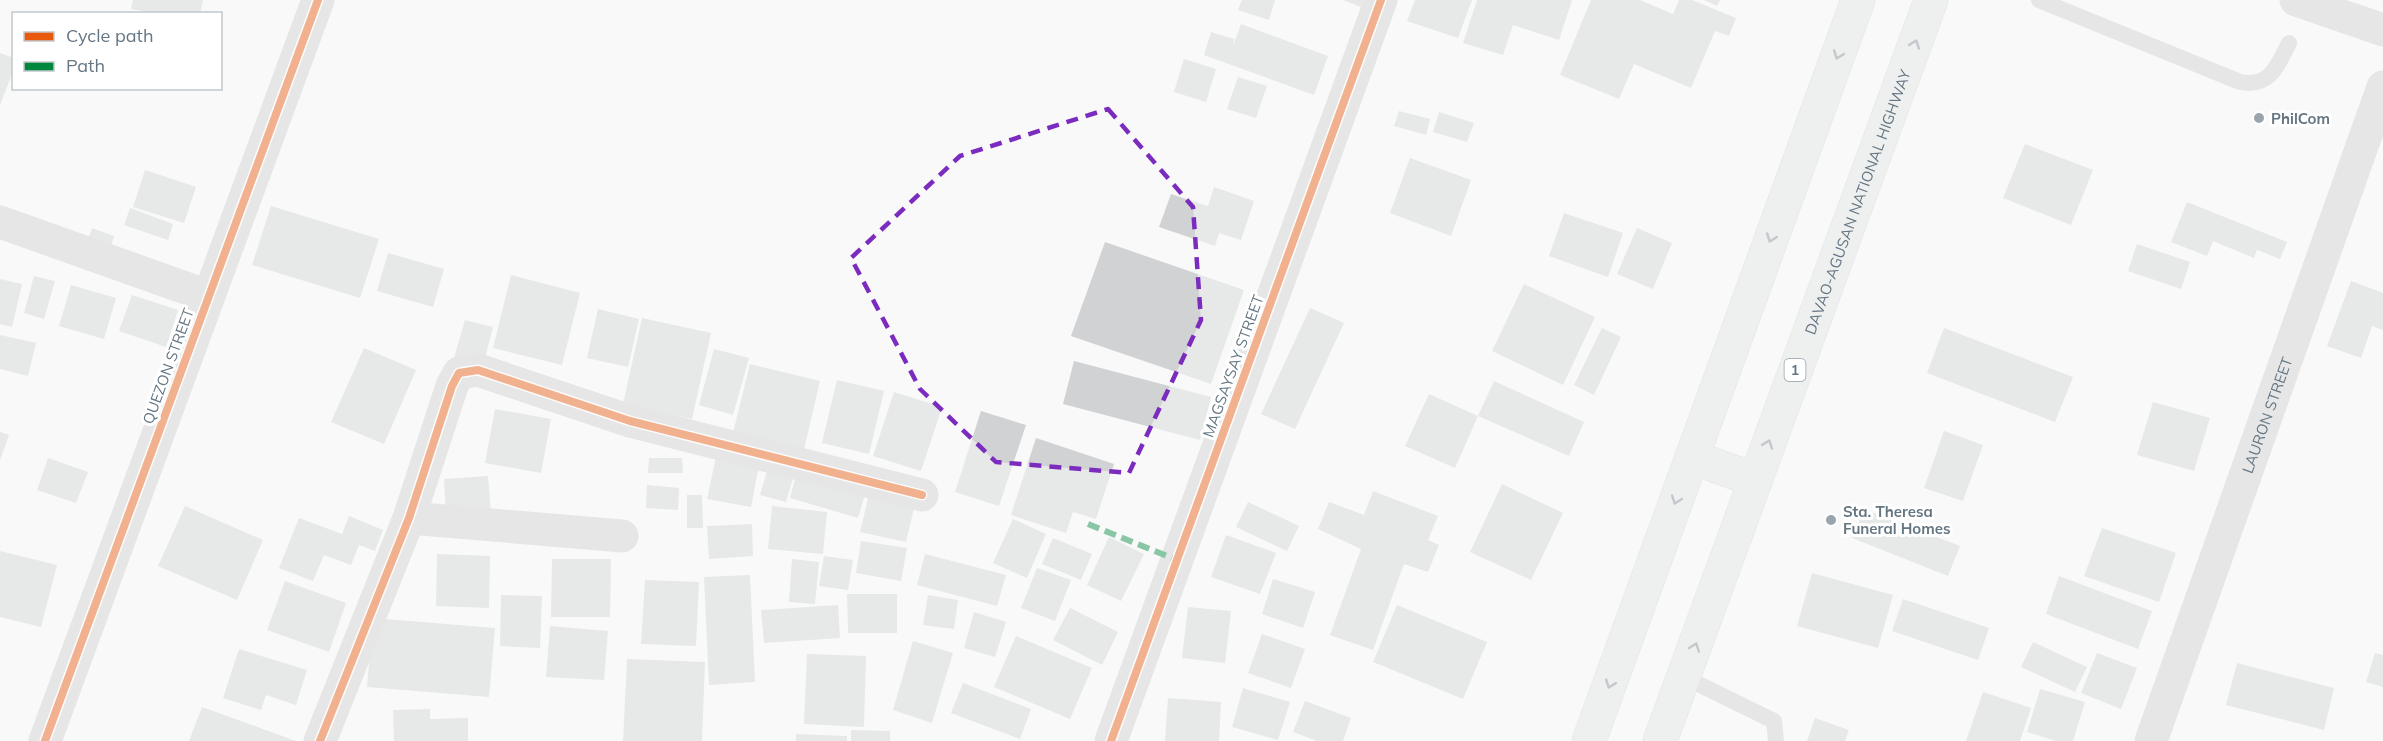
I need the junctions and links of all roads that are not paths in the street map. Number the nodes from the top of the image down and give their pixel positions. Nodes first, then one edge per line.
1 (318, 0) edge
2 (1381, 0) edge
3 (1858, 0) edge
4 (1931, 0) edge
5 (2039, 0) edge
6 (2296, 0) edge
7 (2383, 30) edge
8 (2289, 43) dead end
9 (2383, 87) edge
10 (0, 222) edge
11 (208, 296) junction
12 (1692, 457) junction
13 (1755, 480) junction
14 (922, 495) dead end
15 (409, 518) junction
16 (622, 536) dead end
17 (1684, 677) junction
18 (45, 741) edge
19 (320, 741) edge
20 (1111, 741) edge
21 (1589, 741) edge
22 (1660, 741) edge
23 (1776, 741) edge
24 (2151, 741) edge

1 - 11 street, QUEZON STREET
2 - 20 street, MAGSAYSAY STREET
3 -> 12 highway
13 -> 4 highway, DAVAO-AGUSAN NATIONAL HIGHWAY / 1
5 - 8 lane
6 - 7 street
9 - 24 street, LAURON STREET
10 - 11 street
11 - 18 street, QUEZON STREET
12 - 13 highway
12 -> 21 highway
17 -> 13 highway, DAVAO-AGUSAN NATIONAL HIGHWAY / 1
14 - 15 street
15 - 16 street
15 - 19 street
17 - 22 highway, DAVAO-AGUSAN NATIONAL HIGHWAY / 1
17 - 23 lane

